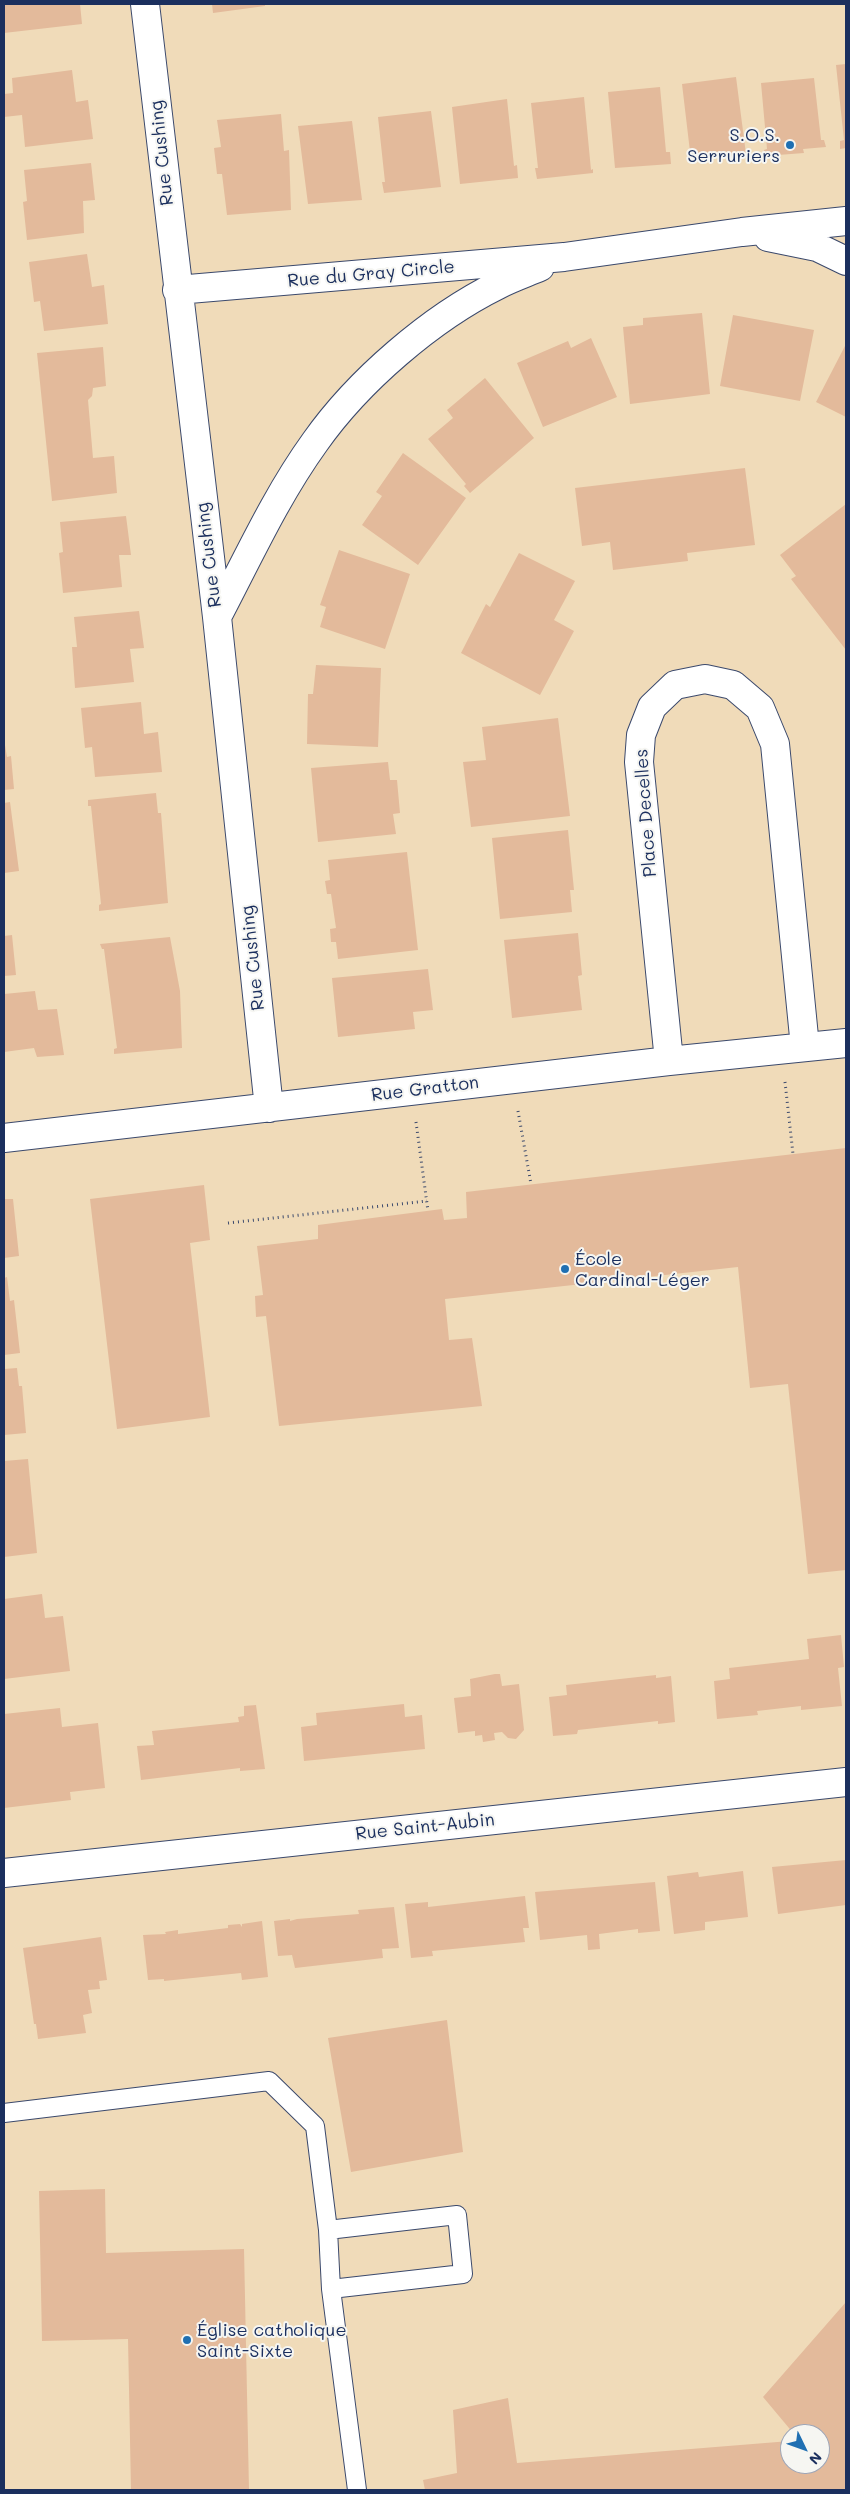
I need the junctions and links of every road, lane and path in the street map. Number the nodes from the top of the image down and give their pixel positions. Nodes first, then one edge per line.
1 (145, 4) edge
2 (846, 221) edge
3 (742, 232) junction
4 (564, 257) junction
5 (846, 261) edge
6 (177, 290) junction
7 (216, 617) junction
8 (846, 1043) edge
9 (806, 1047) junction
10 (669, 1061) junction
11 (784, 1079) dead end
12 (269, 1108) junction
13 (518, 1108) dead end
14 (416, 1122) dead end
15 (4, 1138) edge
16 (794, 1154) dead end
17 (531, 1184) dead end
18 (427, 1202) junction
19 (428, 1211) dead end
20 (228, 1223) dead end
21 (846, 1782) edge
22 (4, 1873) edge
23 (4, 2113) edge
24 (328, 2230) junction
25 (332, 2289) junction
26 (357, 2490) edge

1 - 6 street, Rue Cushing
2 - 3 street, Rue du Gray Circle
3 - 4 street, Rue du Gray Circle
3 - 5 street, Rue du Gray Circle
4 - 6 street, Rue du Gray Circle
4 - 7 street, Rue du Gray Circle
6 - 7 street, Rue Cushing
7 - 12 street, Rue Cushing
8 - 9 street, Rue Gratton
9 - 10 street, Rue Gratton
9 - 10 street, Place Decelles
10 - 12 street, Rue Gratton
11 - 16 path
12 - 15 street, Rue Gratton
13 - 17 path
14 - 18 path
18 - 19 path
18 - 20 path
21 - 22 street, Rue Saint-Aubin
23 - 24 lane
24 - 25 lane
24 - 25 lane
25 - 26 lane

